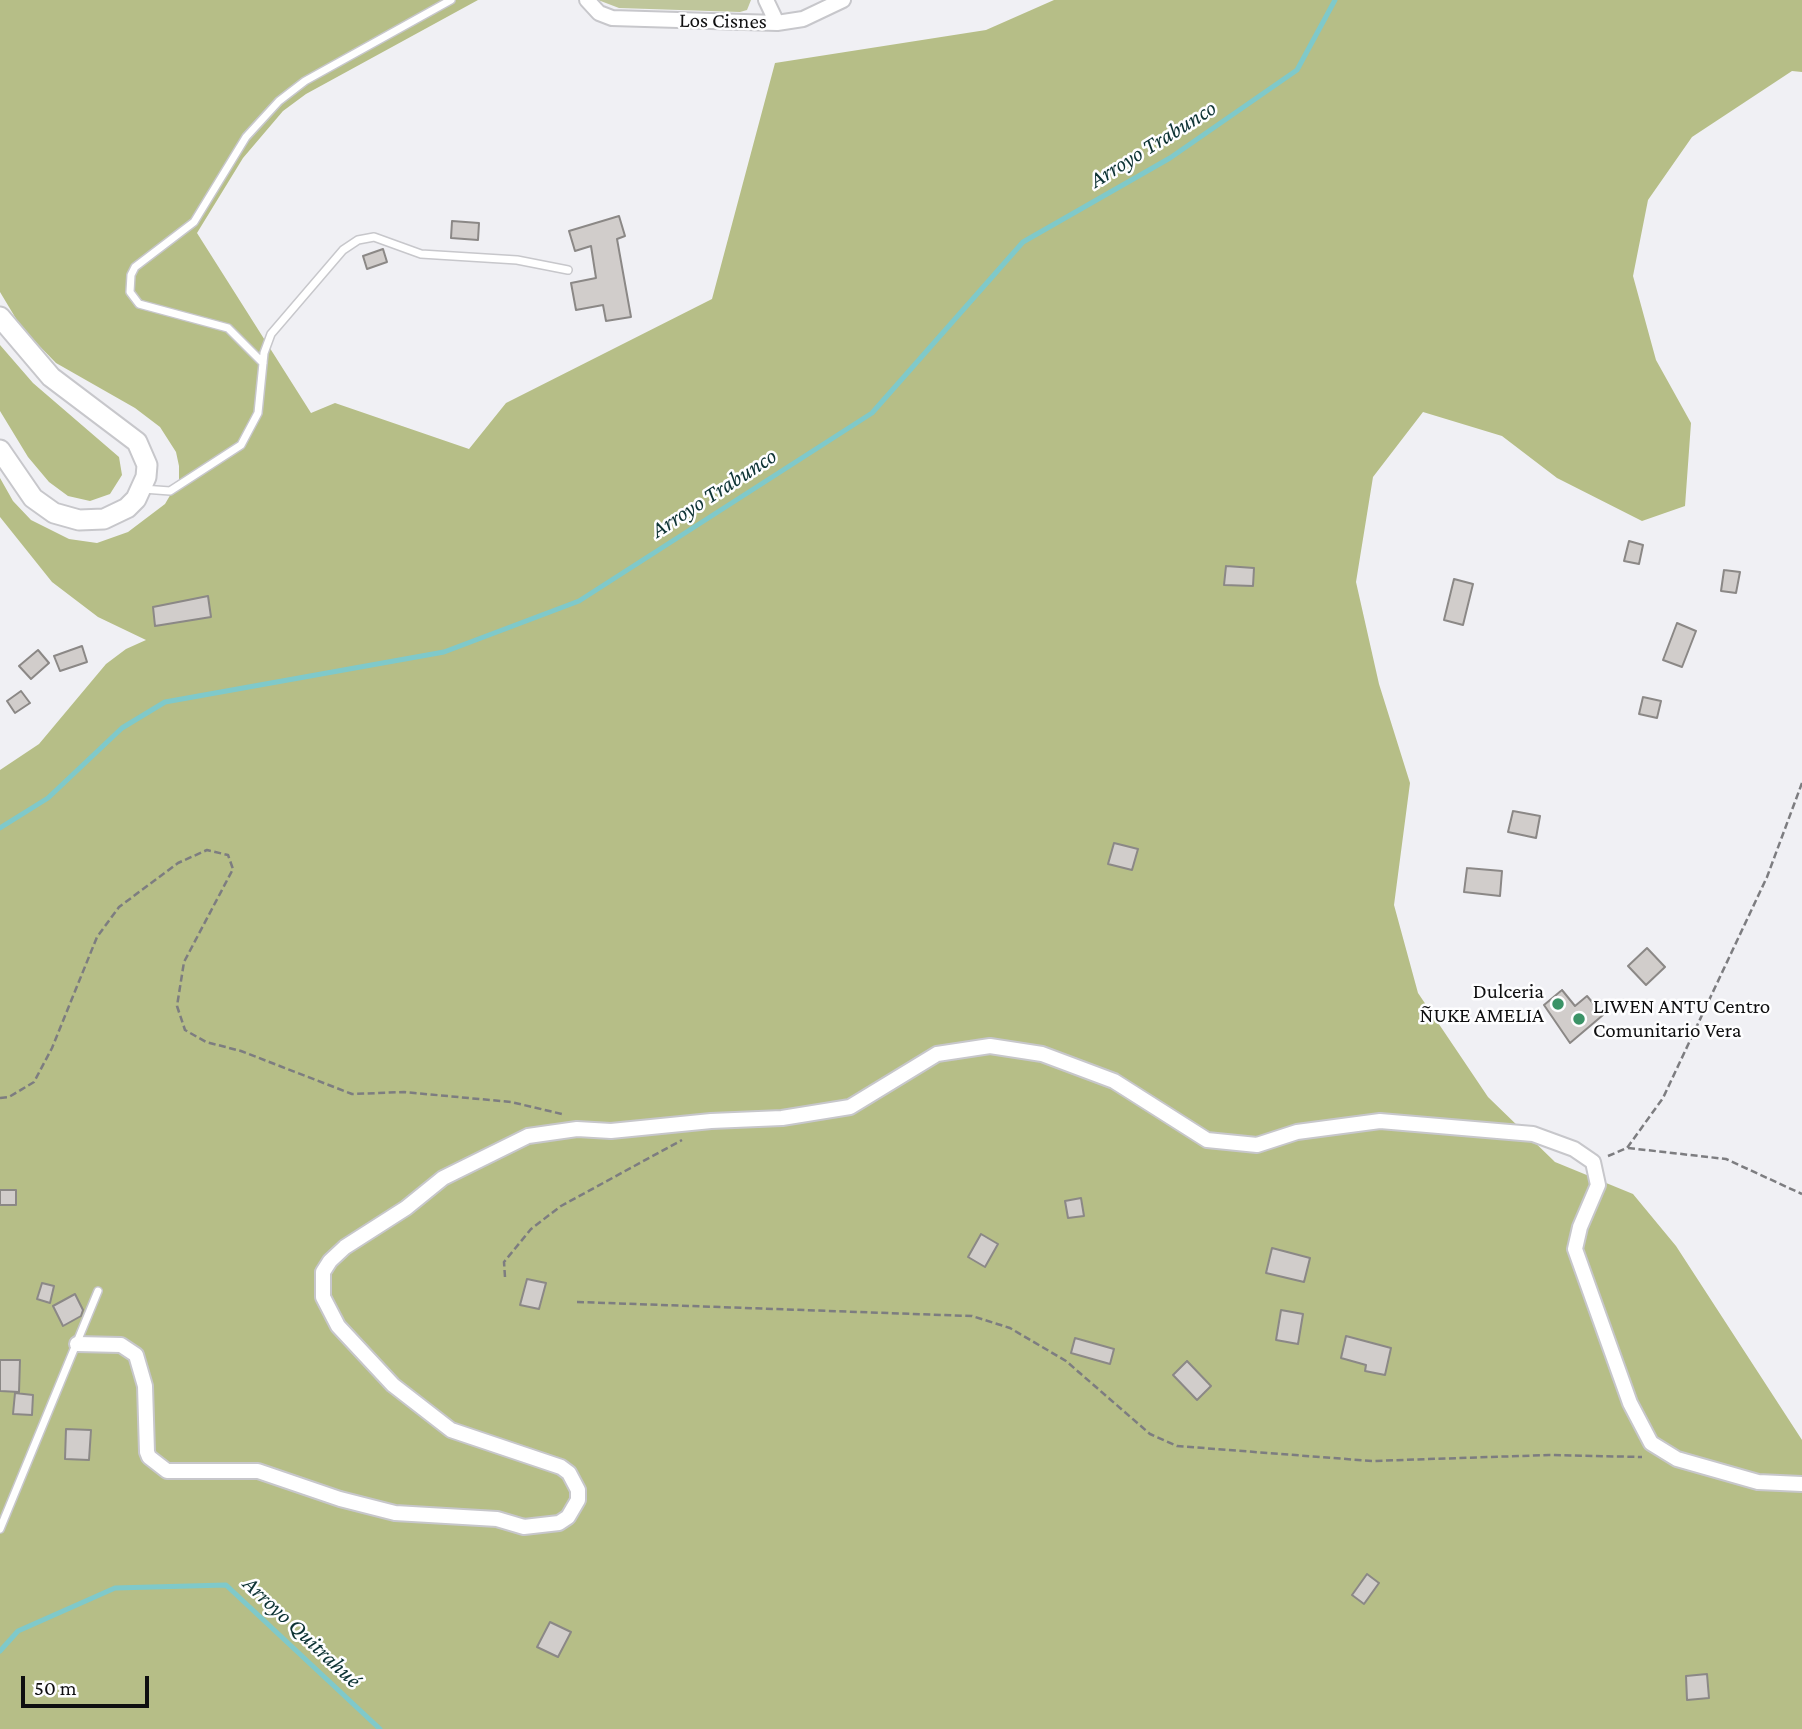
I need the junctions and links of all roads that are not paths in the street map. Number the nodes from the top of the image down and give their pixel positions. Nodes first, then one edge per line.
1 (451, 0) edge
2 (587, 0) edge
3 (766, 0) edge
4 (843, 0) edge
5 (777, 23) junction
6 (568, 270) dead end
7 (0, 317) edge
8 (263, 363) junction
9 (0, 450) edge
10 (142, 489) junction
11 (98, 1290) dead end
12 (77, 1343) junction
13 (1802, 1484) edge
14 (0, 1529) edge

1 - 8 lane
2 - 5 street, Los Cisnes
3 - 5 street
4 - 5 street, Los Cisnes
6 - 8 lane
7 - 10 street
8 - 10 lane
9 - 10 street
11 - 12 lane
12 - 13 street
12 - 14 lane

